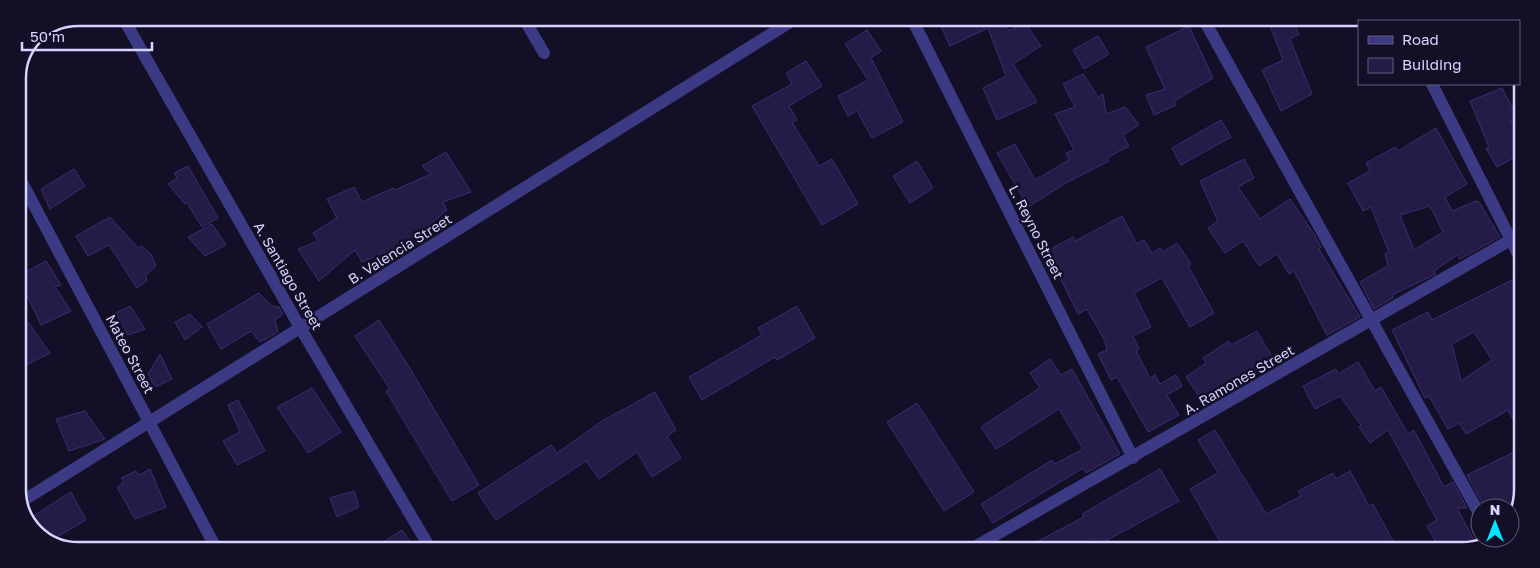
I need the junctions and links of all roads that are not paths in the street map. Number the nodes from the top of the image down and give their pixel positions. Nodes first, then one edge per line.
1 (128, 26) edge
2 (529, 26) edge
3 (784, 26) edge
4 (915, 26) edge
5 (1207, 26) edge
6 (544, 53) dead end
7 (1433, 85) edge
8 (26, 190) edge
9 (1514, 232) edge
10 (1514, 237) edge
11 (1372, 320) junction
12 (301, 328) junction
13 (150, 423) junction
14 (1133, 458) junction
15 (27, 498) edge
16 (1471, 498) edge
17 (213, 542) edge
18 (426, 542) edge
19 (983, 542) edge

1 - 12 street, A. Santiago Street
2 - 6 street
3 - 12 street, B. Valencia Street
4 - 14 street, L. Reyno Street
5 - 11 street
7 - 9 street
8 - 13 street, Mateo Street
10 - 11 street, A. Ramones Street
11 - 14 street, A. Ramones Street
11 - 16 street
12 - 13 street, B. Valencia Street
12 - 18 street, A. Santiago Street
13 - 15 street, B. Valencia Street
13 - 17 street, Mateo Street
14 - 19 street, A. Ramones Street

